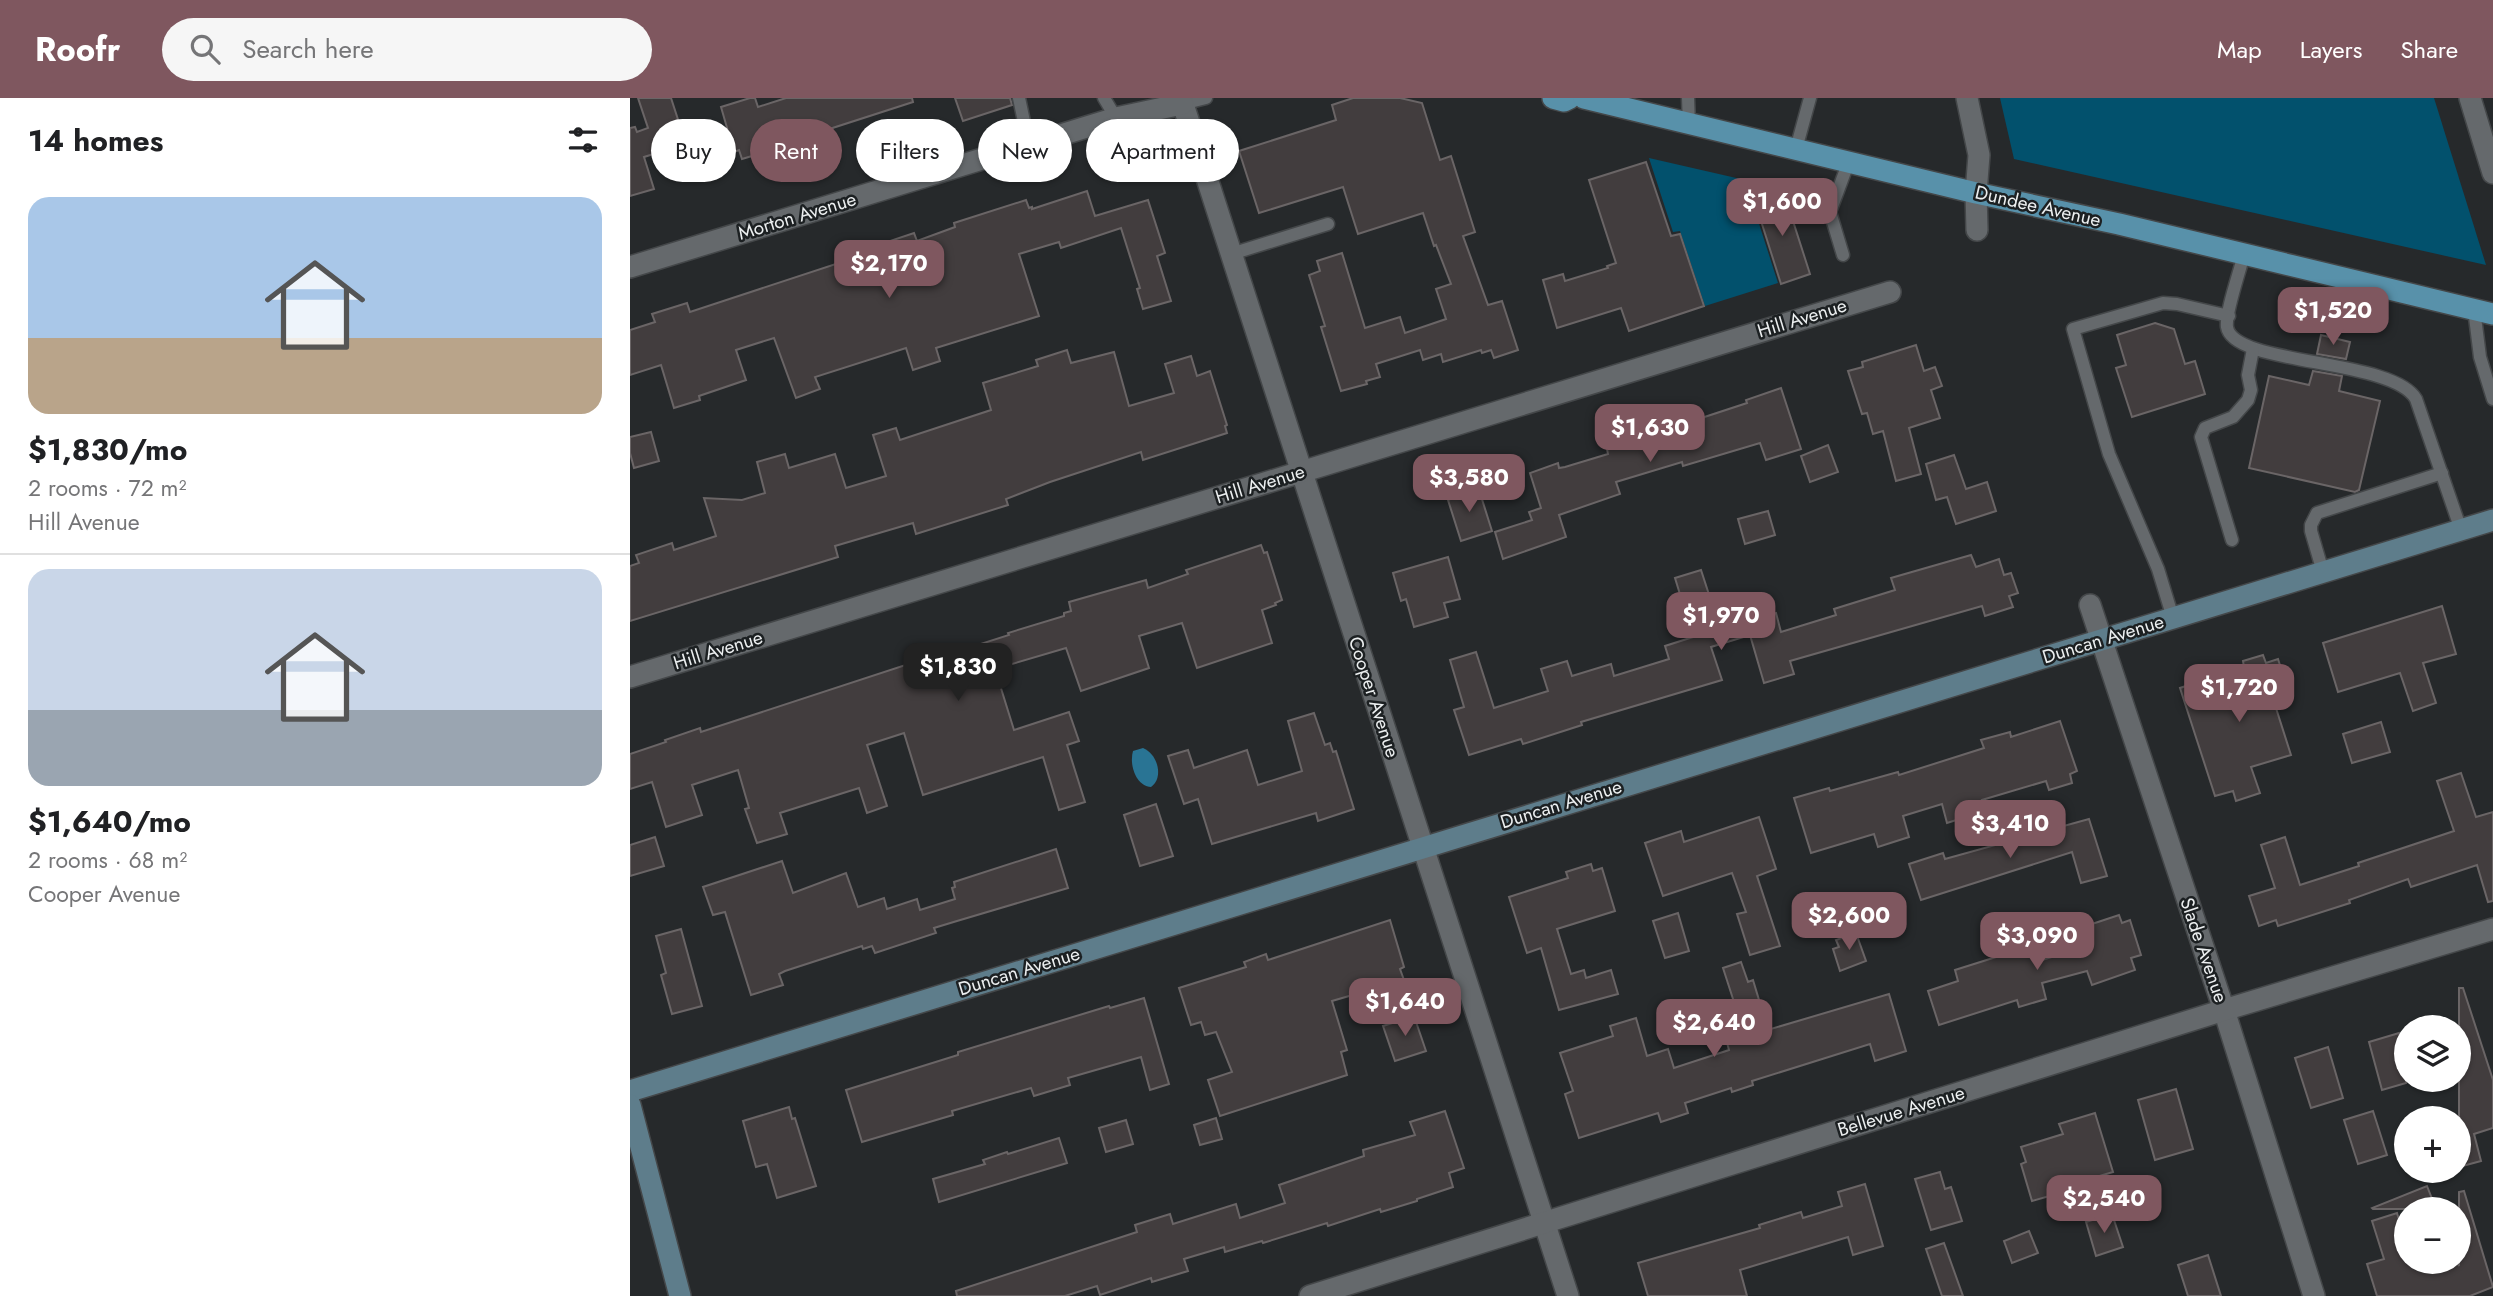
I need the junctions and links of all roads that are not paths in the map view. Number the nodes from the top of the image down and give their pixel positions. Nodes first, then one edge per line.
1 (1019, 98) edge
2 (1104, 98) edge
3 (1206, 98) edge
4 (1553, 98) edge
5 (1570, 98) edge
6 (1584, 98) edge
7 (1688, 98) edge
8 (1810, 98) edge
9 (1966, 98) edge
10 (2470, 98) edge
11 (1181, 101) edge
12 (1634, 104) edge
13 (1116, 118) junction
14 (1023, 119) edge
15 (1689, 124) junction
16 (2487, 129) edge
17 (1072, 132) edge
18 (1796, 149) junction
19 (978, 161) edge
20 (1849, 161) junction
21 (2493, 173) edge
22 (1976, 193) junction
23 (1328, 224) dead end
24 (1977, 230) dead end
25 (1231, 254) junction
26 (2244, 254) junction
27 (1843, 255) dead end
28 (630, 267) edge
29 (1890, 292) dead end
30 (2484, 311) edge
31 (2228, 316) junction
32 (2253, 349) junction
33 (2493, 399) edge
34 (1301, 471) junction
35 (2442, 473) junction
36 (2493, 520) edge
37 (2461, 530) junction
38 (2232, 540) dead end
39 (2323, 572) junction
40 (2090, 605) dead end
41 (2173, 618) junction
42 (2101, 640) junction
43 (630, 677) edge
44 (1423, 847) junction
45 (2493, 929) edge
46 (2224, 1010) junction
47 (630, 1091) edge
48 (630, 1105) edge
49 (1545, 1224) junction
50 (680, 1296) edge
51 (1310, 1296) edge
52 (1569, 1296) edge
53 (2314, 1296) edge

1 - 14 lane
2 - 13 lane
3 - 11 lane, Morton Avenue
4 - 5 main road
6 - 12 main road, Dundee Avenue
7 - 15 lane
8 - 18 lane
9 - 22 street
10 - 16 street
11 - 13 street, Morton Avenue
11 - 25 street, Cooper Avenue
12 - 15 main road, Dundee Avenue
13 - 17 street, Morton Avenue
15 - 18 main road, Dundee Avenue
16 - 21 street
18 - 20 main road, Dundee Avenue
19 - 28 street, Morton Avenue
20 - 22 main road, Dundee Avenue
20 - 27 lane
22 - 24 street
22 - 26 main road, Dundee Avenue
23 - 25 lane
25 - 34 street, Cooper Avenue
26 - 30 main road, Dundee Avenue
26 - 31 lane
29 - 34 street, Hill Avenue
30 - 33 lane
31 - 32 lane
31 - 41 lane
32 - 35 lane
32 - 38 lane
34 - 43 street, Hill Avenue
34 - 44 street, Cooper Avenue
35 - 37 lane
35 - 39 lane
36 - 37 street, Duncan Avenue
37 - 39 street, Duncan Avenue
39 - 41 street, Duncan Avenue
40 - 42 street, Slade Avenue
41 - 42 street, Duncan Avenue
42 - 44 street, Duncan Avenue
42 - 46 street, Slade Avenue
44 - 47 street, Duncan Avenue
44 - 49 street, Cooper Avenue
45 - 46 street, Bellevue Avenue
46 - 49 street, Bellevue Avenue
46 - 53 street, Slade Avenue
48 - 50 street
49 - 51 street, Bellevue Avenue
49 - 52 street, Cooper Avenue

